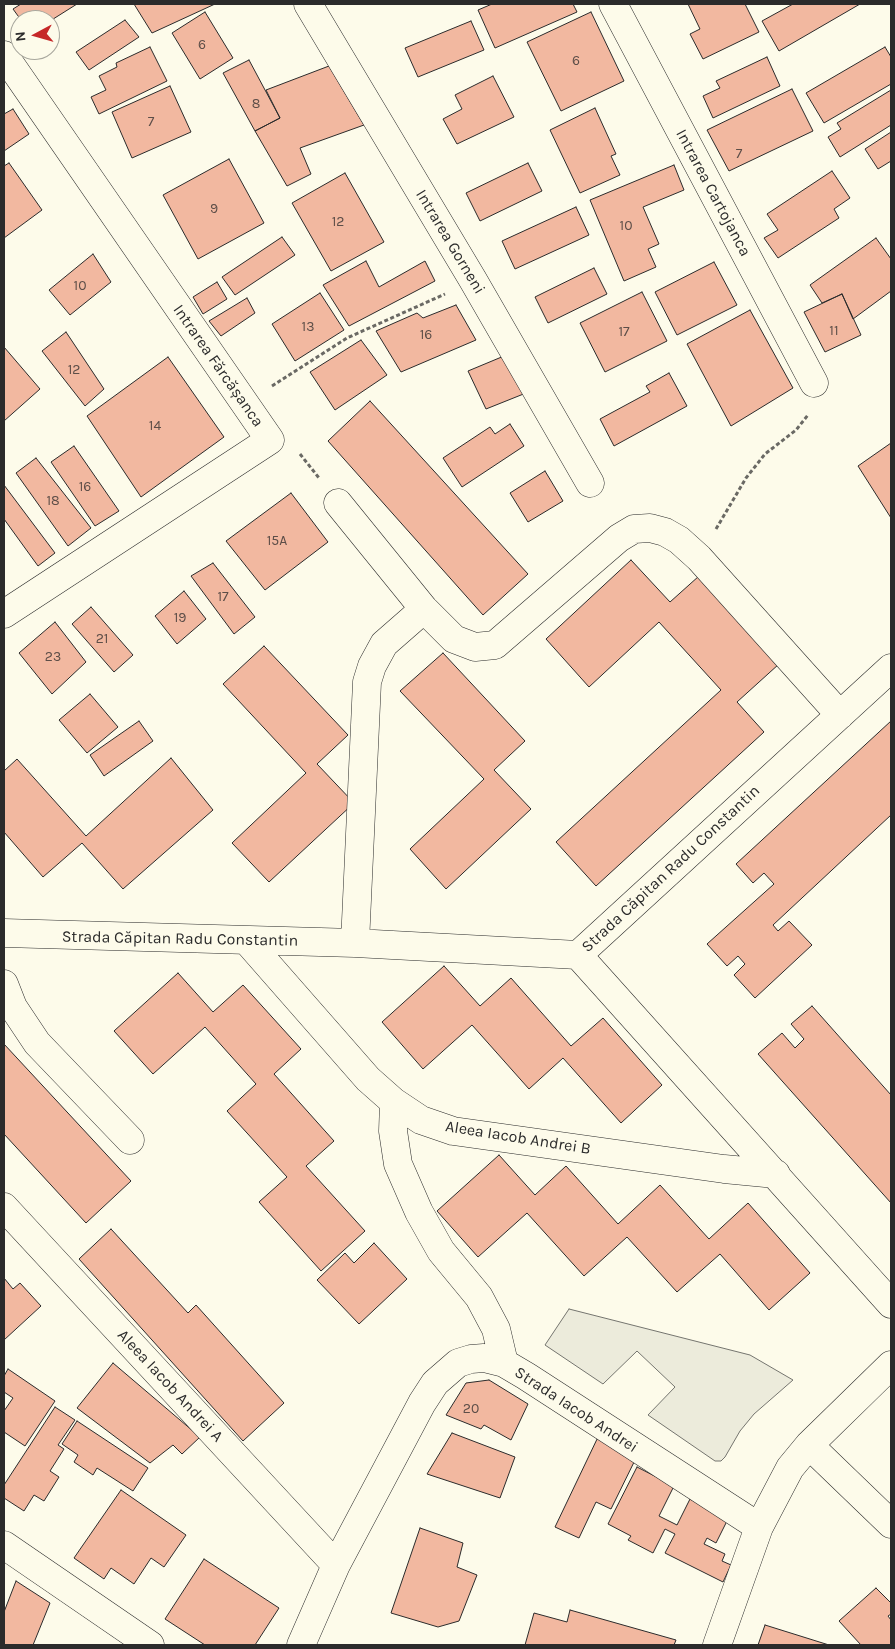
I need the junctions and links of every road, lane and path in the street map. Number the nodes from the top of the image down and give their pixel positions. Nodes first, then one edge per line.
1 (308, 4) edge
2 (613, 4) edge
3 (4, 55) edge
4 (473, 280) junction
5 (814, 383) joint
6 (244, 403) junction
7 (270, 440) junction
8 (590, 483) dead end
9 (338, 503) joint
10 (699, 558) junction
11 (424, 609) junction
12 (4, 614) edge
13 (891, 668) edge
14 (840, 714) junction
15 (4, 933) edge
16 (247, 941) junction
17 (355, 944) junction
18 (578, 954) junction
19 (4, 984) edge
20 (394, 1102) junction
21 (130, 1140) dead end
22 (776, 1174) junction
23 (4, 1207) edge
24 (891, 1304) edge
25 (504, 1364) junction
26 (891, 1365) edge
27 (809, 1445) junction
28 (891, 1524) edge
29 (759, 1527) junction
30 (4, 1545) edge
31 (336, 1565) junction
32 (150, 1645) edge
33 (302, 1645) edge
34 (717, 1645) edge

1 - 4 street, Intrarea Gorneni
2 - 5 street, Intrarea Cartojanca
3 - 6 street, Intrarea Fărcășanca
4 - 6 path
4 - 8 street, Intrarea Gorneni
5 - 10 path
6 - 7 street, Intrarea Fărcășanca
7 - 9 path
7 - 12 street, Intrarea Fărcășanca
9 - 11 street
10 - 11 street
10 - 14 street
11 - 17 street
13 - 14 street, Strada Căpitan Radu Constantin
14 - 18 street, Strada Căpitan Radu Constantin
15 - 16 street, Strada Căpitan Radu Constantin
16 - 17 street, Strada Căpitan Radu Constantin
16 - 20 street, Aleea Iacob Andrei B
17 - 18 street, Strada Căpitan Radu Constantin
18 - 22 street
19 - 21 street
20 - 22 street, Aleea Iacob Andrei B
20 - 25 street
22 - 24 street
23 - 31 street, Aleea Iacob Andrei A
25 - 29 street, Strada Iacob Andrei
25 - 31 street, Strada Iacob Andrei
26 - 27 street
27 - 28 street
27 - 29 street
29 - 34 street
30 - 32 street
31 - 33 street, Strada Iacob Andrei

